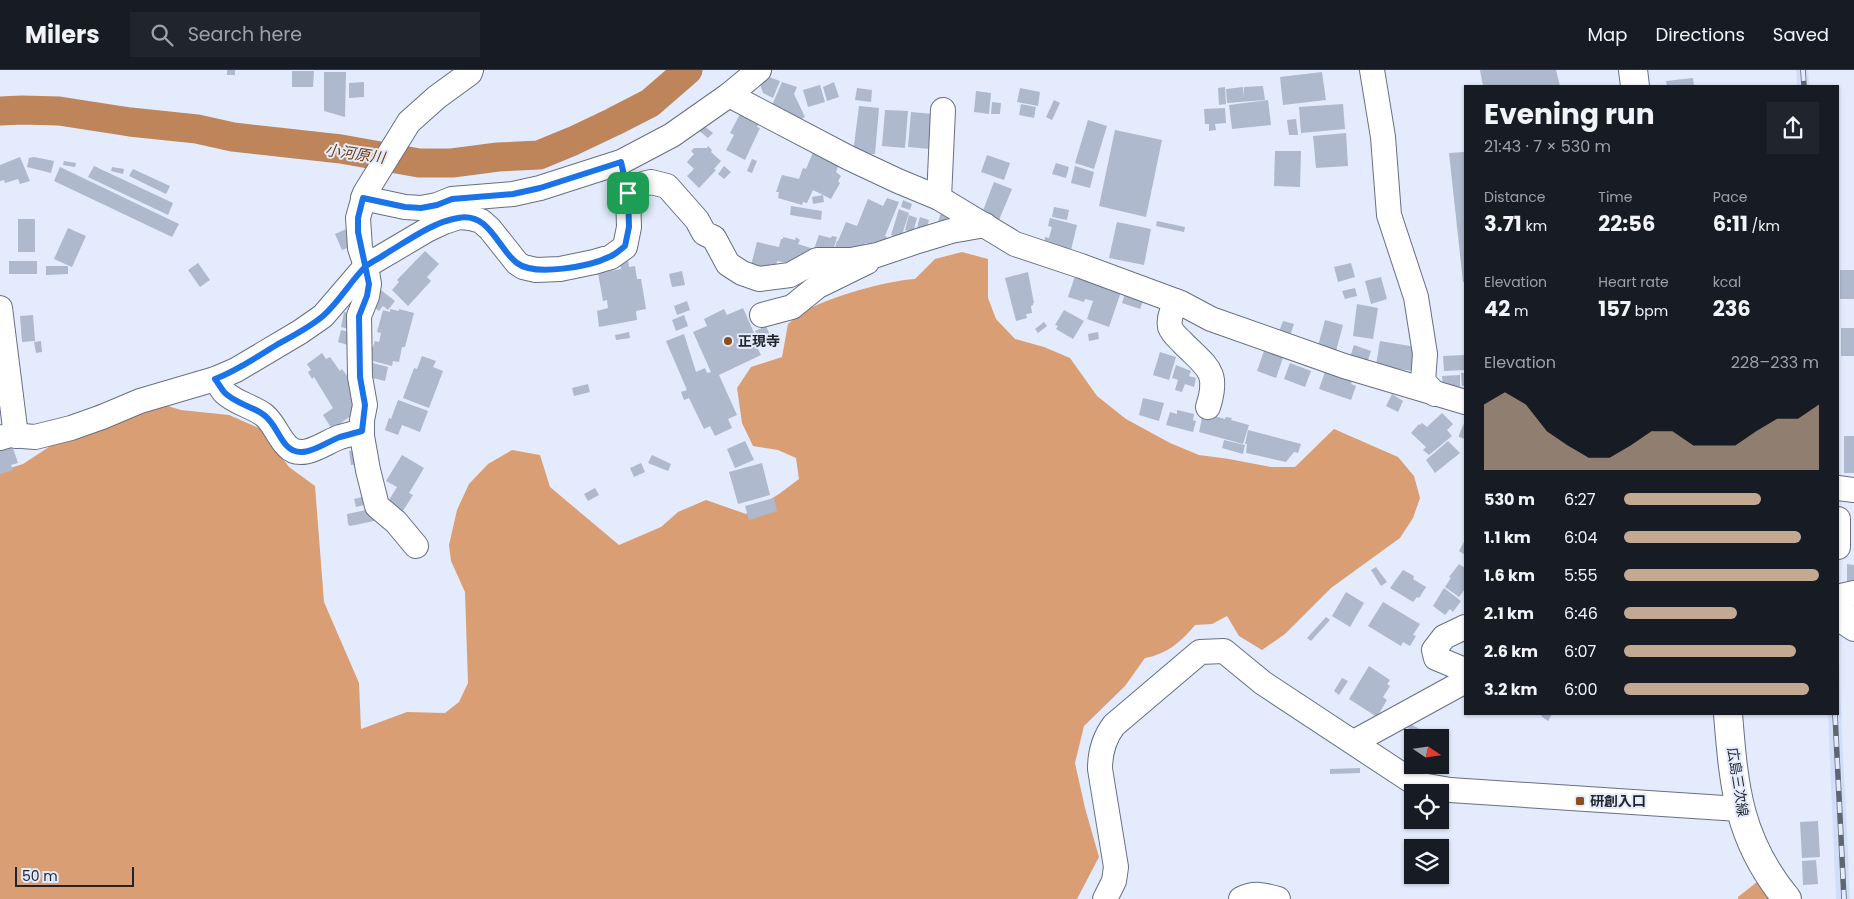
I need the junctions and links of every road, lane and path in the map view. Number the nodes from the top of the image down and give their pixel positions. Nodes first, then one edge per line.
1 (471, 70) edge
2 (759, 70) edge
3 (1372, 70) edge
4 (1633, 70) edge
5 (1636, 85) edge
6 (729, 95) junction
7 (943, 110) dead end
8 (621, 162) junction
9 (628, 193) junction
10 (364, 195) junction
11 (939, 198) junction
12 (984, 225) junction
13 (891, 250) junction
14 (366, 266) junction
15 (1175, 301) junction
16 (0, 308) edge
17 (762, 315) dead end
18 (215, 379) junction
19 (1435, 394) junction
20 (1464, 402) edge
21 (1208, 407) dead end
22 (362, 431) junction
23 (8, 437) edge
24 (1839, 488) edge
25 (1854, 490) edge
26 (416, 546) dead end
27 (1854, 593) edge
28 (1464, 627) edge
29 (1854, 629) edge
30 (1464, 674) junction
31 (1418, 692) dead end
32 (1728, 715) edge
33 (1354, 742) junction
34 (1740, 809) junction
35 (1105, 899) edge
36 (1241, 899) edge
37 (1278, 899) edge
38 (1787, 899) edge

1 - 10 street
2 - 6 street
3 - 19 street
4 - 5 main road
6 - 8 street
6 - 11 street
7 - 11 street
8 - 9 street
8 - 10 street
9 - 13 street
9 - 14 street
10 - 14 street
11 - 12 street
12 - 13 street
12 - 15 street
13 - 17 street
14 - 18 street
14 - 22 street
15 - 19 street
15 - 21 street
16 - 23 street
18 - 22 street
18 - 23 street
19 - 20 street
22 - 26 street
24 - 25 street
27 - 29 street
28 - 30 street
30 - 31 street
30 - 33 street
32 - 34 main road, 広島三次線
33 - 34 street
33 - 35 street
34 - 38 main road, 広島三次線
36 - 37 street

